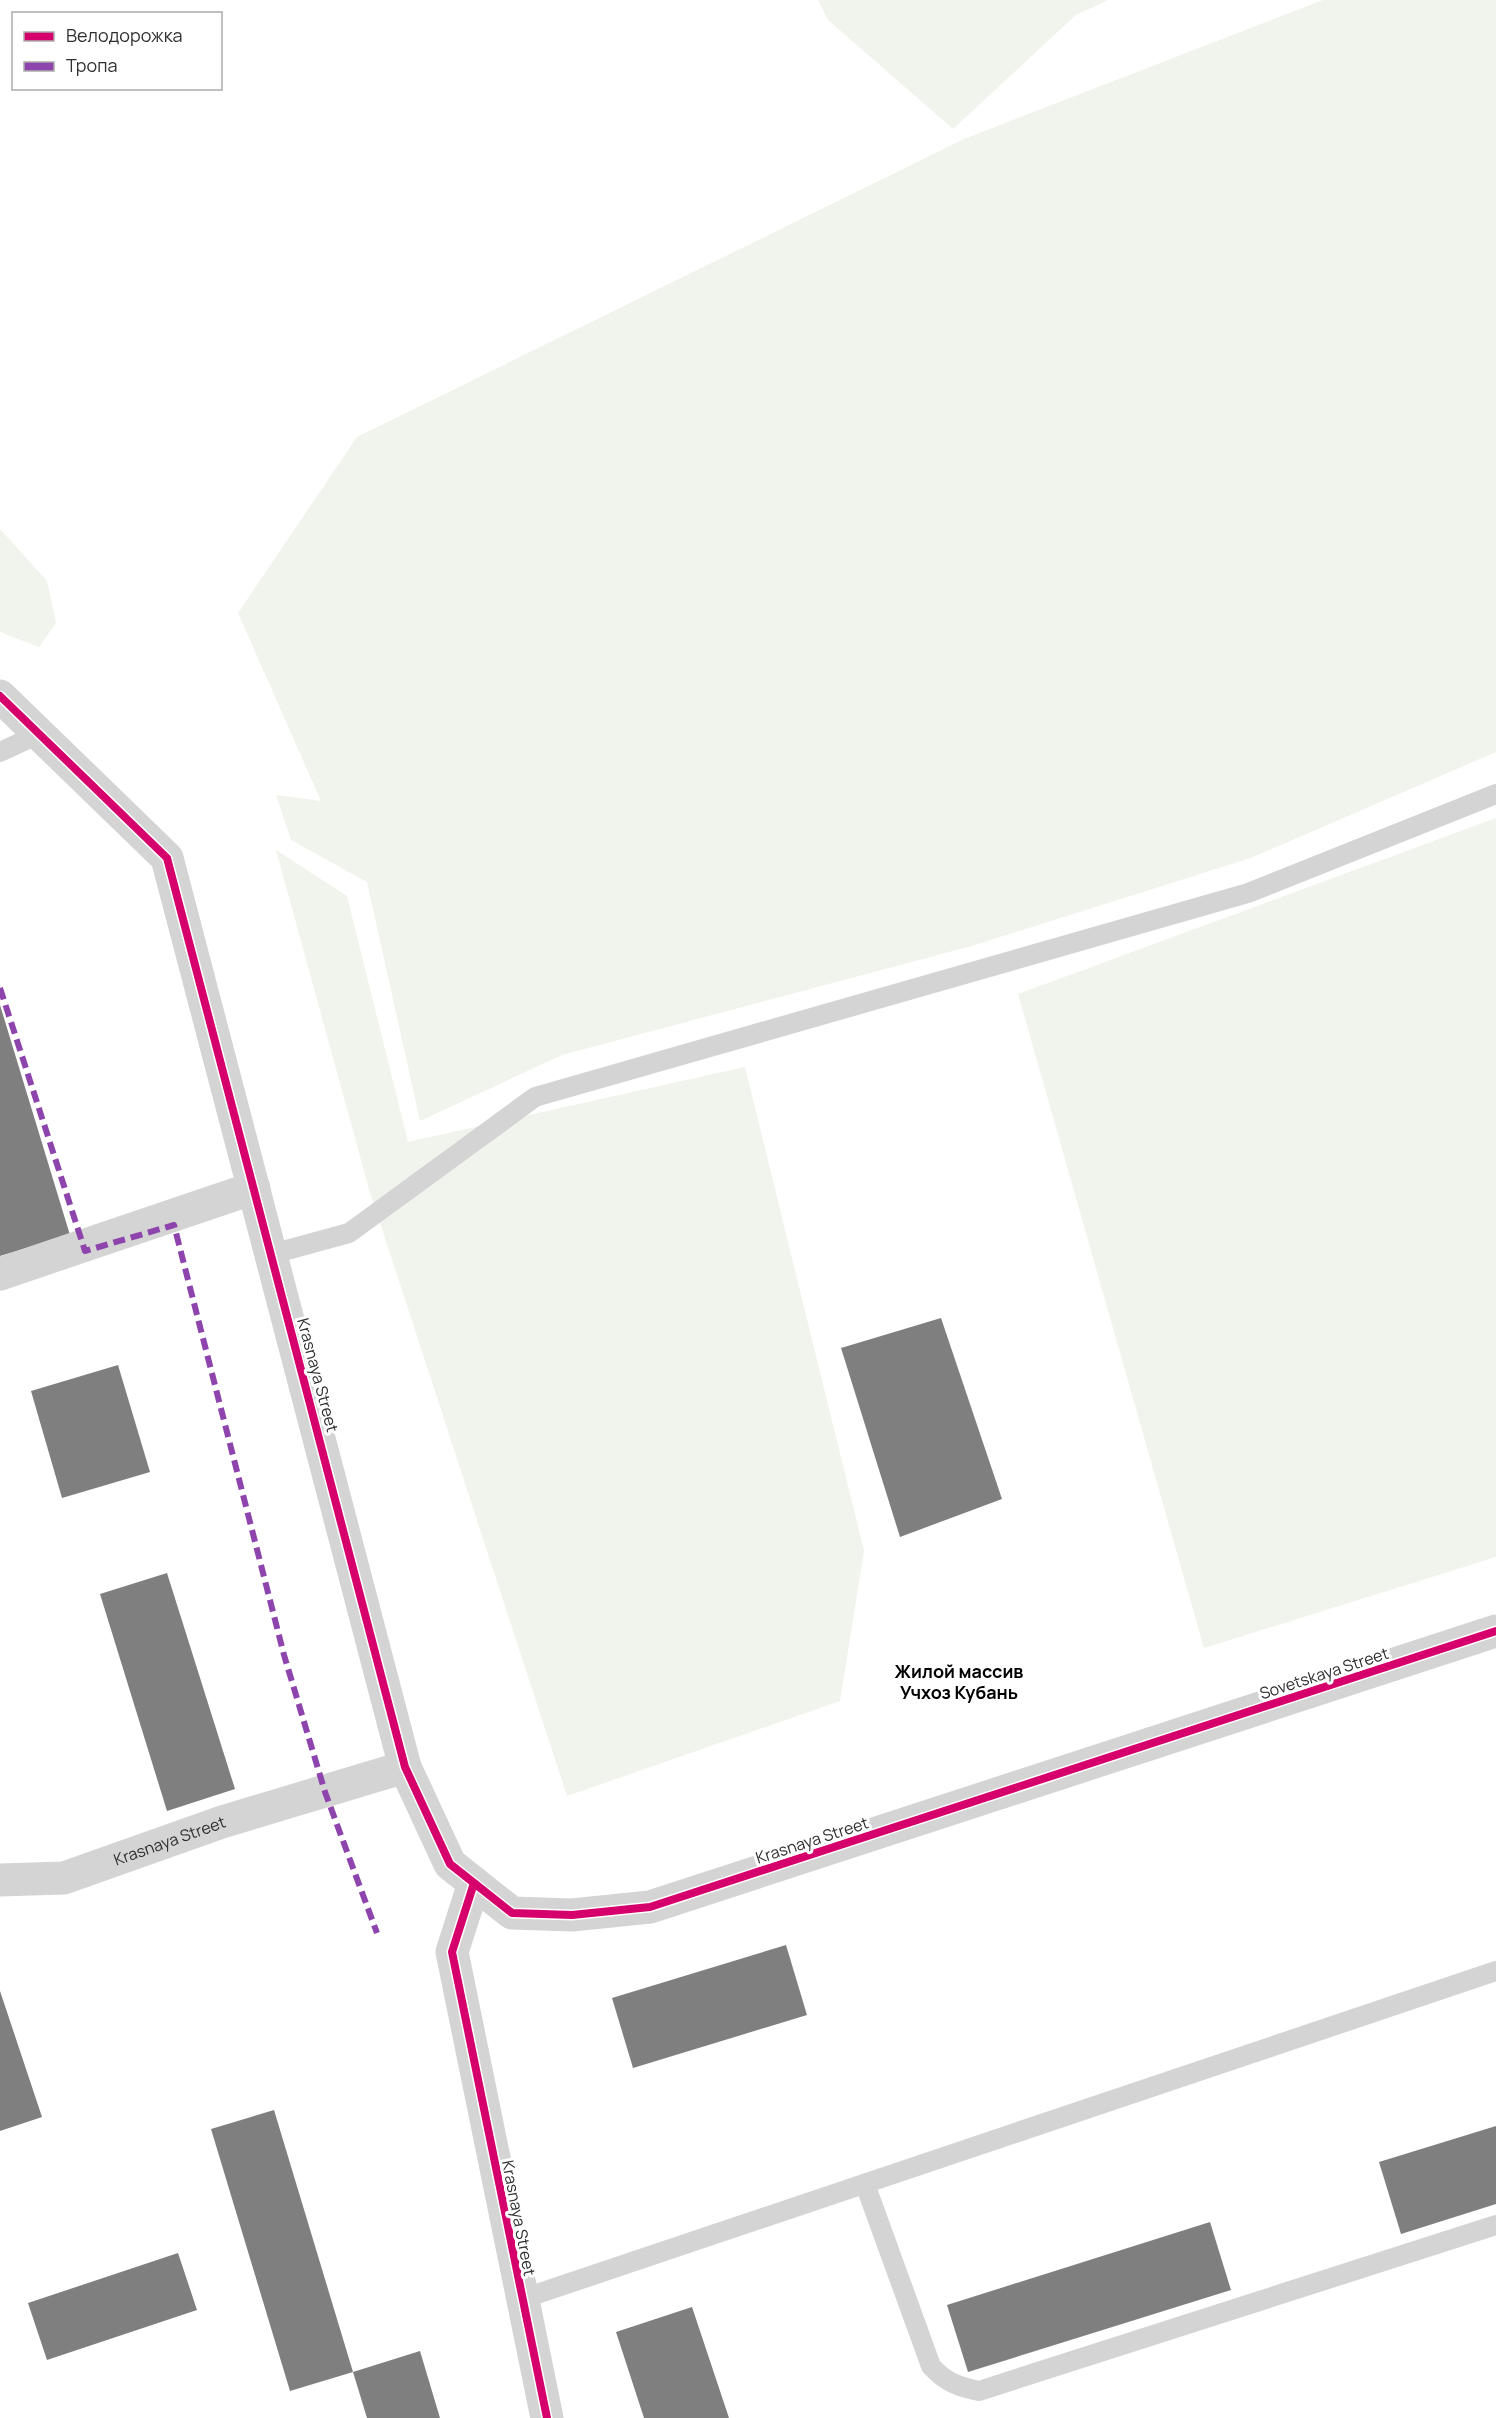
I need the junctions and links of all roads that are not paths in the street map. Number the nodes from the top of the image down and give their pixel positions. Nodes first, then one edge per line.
1 (0, 696) edge
2 (39, 734) junction
3 (0, 752) edge
4 (1496, 794) edge
5 (254, 1188) junction
6 (272, 1254) junction
7 (0, 1274) edge
8 (1496, 1631) edge
9 (1161, 1740) joint
10 (405, 1767) junction
11 (0, 1880) edge
12 (474, 1883) junction
13 (1496, 1971) edge
14 (865, 2184) junction
15 (1496, 2225) edge
16 (522, 2299) junction
17 (547, 2418) edge

1 - 2 street
2 - 3 lane
2 - 5 street, Krasnaya Street
4 - 6 lane
5 - 6 street, Krasnaya Street
5 - 7 street
6 - 10 street, Krasnaya Street
8 - 9 street, Sovetskaya Street
9 - 12 street, Krasnaya Street
10 - 11 street, Krasnaya Street
10 - 12 street, Krasnaya Street
12 - 16 street, Krasnaya Street
13 - 14 lane
14 - 15 lane
14 - 16 lane
16 - 17 street, Krasnaya Street

